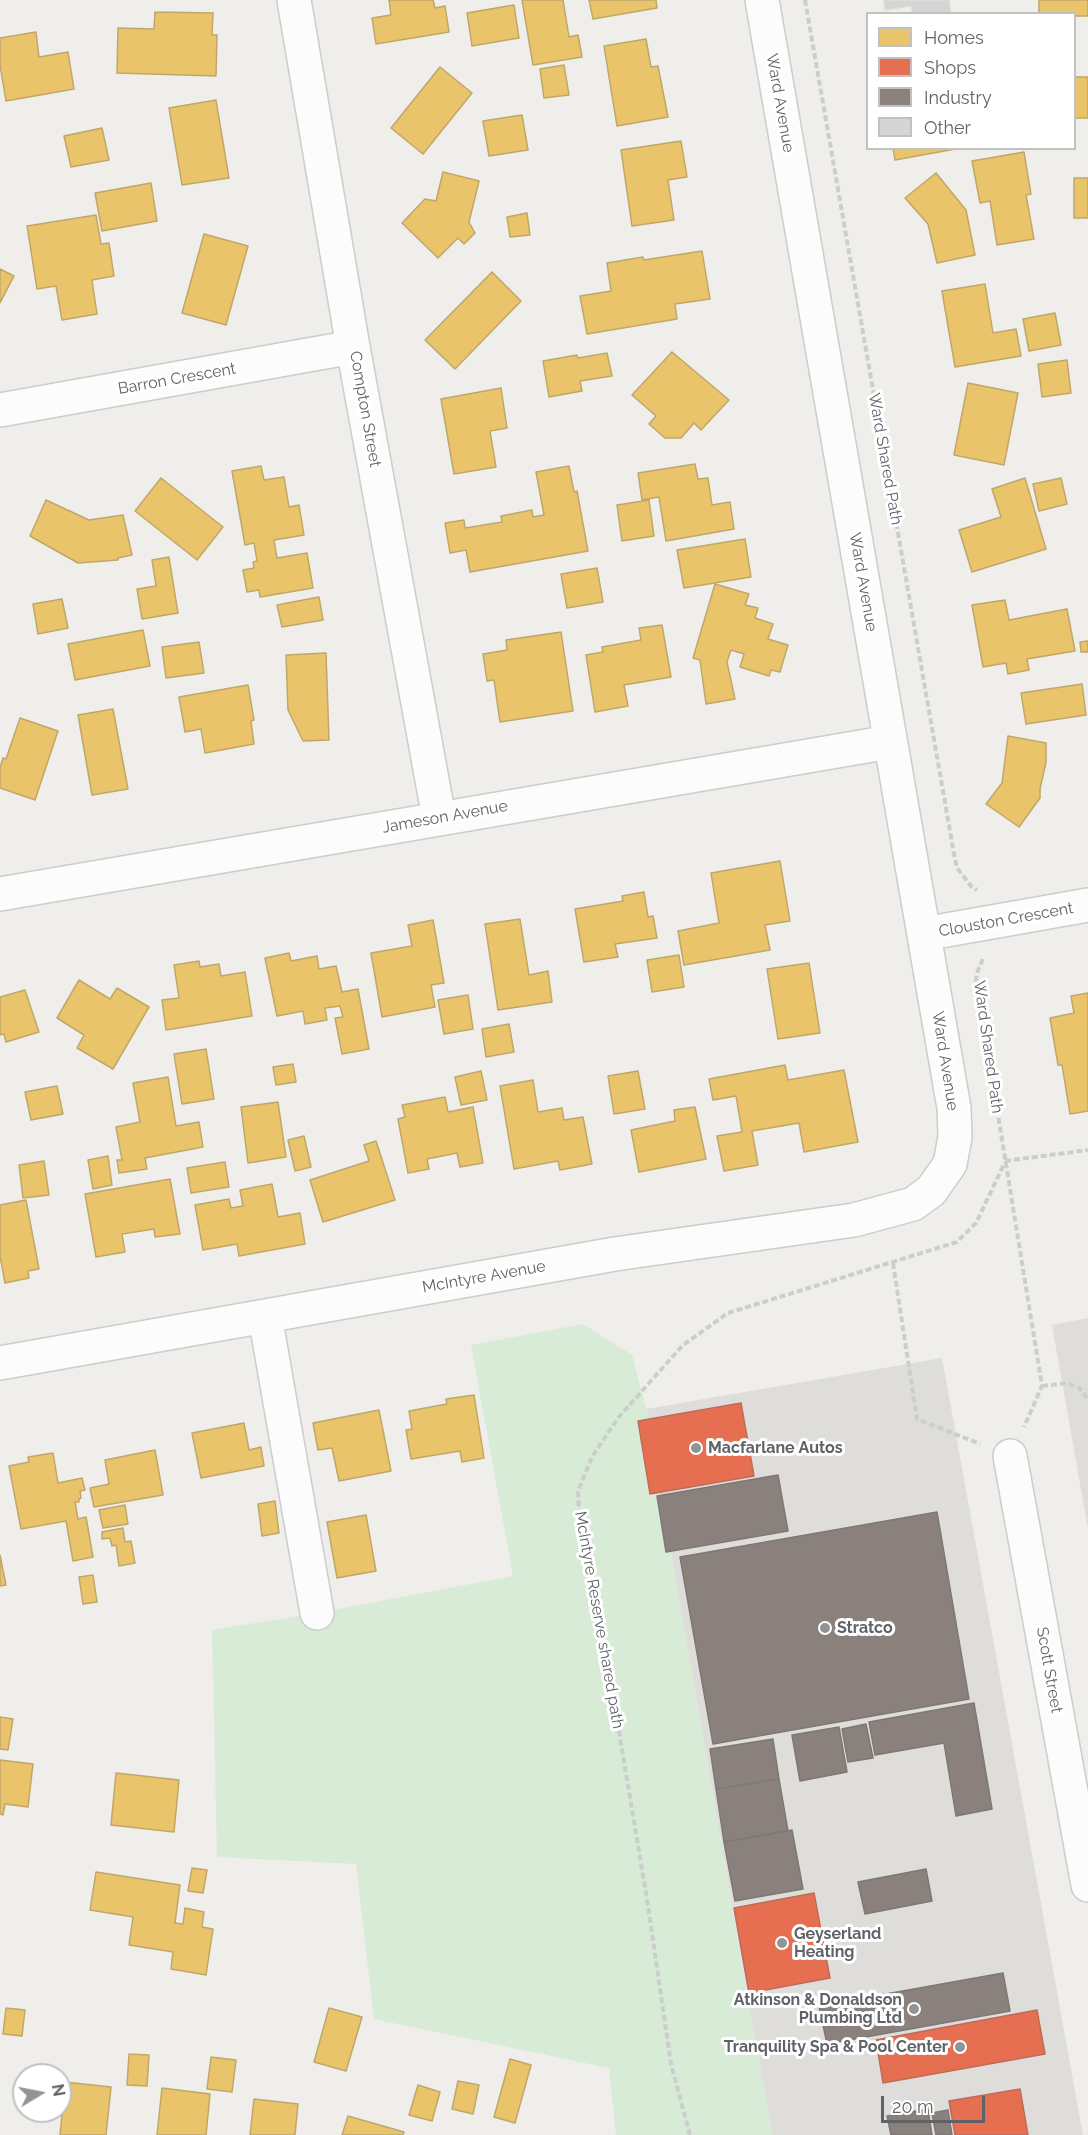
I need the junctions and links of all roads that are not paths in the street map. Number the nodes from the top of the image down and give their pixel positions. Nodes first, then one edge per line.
1 (294, 0) edge
2 (762, 0) edge
3 (353, 347) junction
4 (0, 410) edge
5 (890, 742) junction
6 (439, 818) junction
7 (0, 894) edge
8 (1088, 905) edge
9 (924, 934) junction
10 (950, 1164) joint
11 (265, 1316) junction
12 (0, 1363) edge
13 (1010, 1456) road end
14 (317, 1613) dead end
15 (1088, 1885) edge

1 - 3 street, Compton Street
2 - 5 street, Ward Avenue
3 - 4 street, Barron Crescent
3 - 6 street, Compton Street
5 - 6 street, Jameson Avenue
5 - 9 street, Ward Avenue
6 - 7 street, Jameson Avenue
8 - 9 street, Clouston Crescent
9 - 10 street, Ward Avenue
10 - 11 street, McIntyre Avenue
11 - 12 street, McIntyre Avenue
11 - 14 street
13 - 15 street, Scott Street

